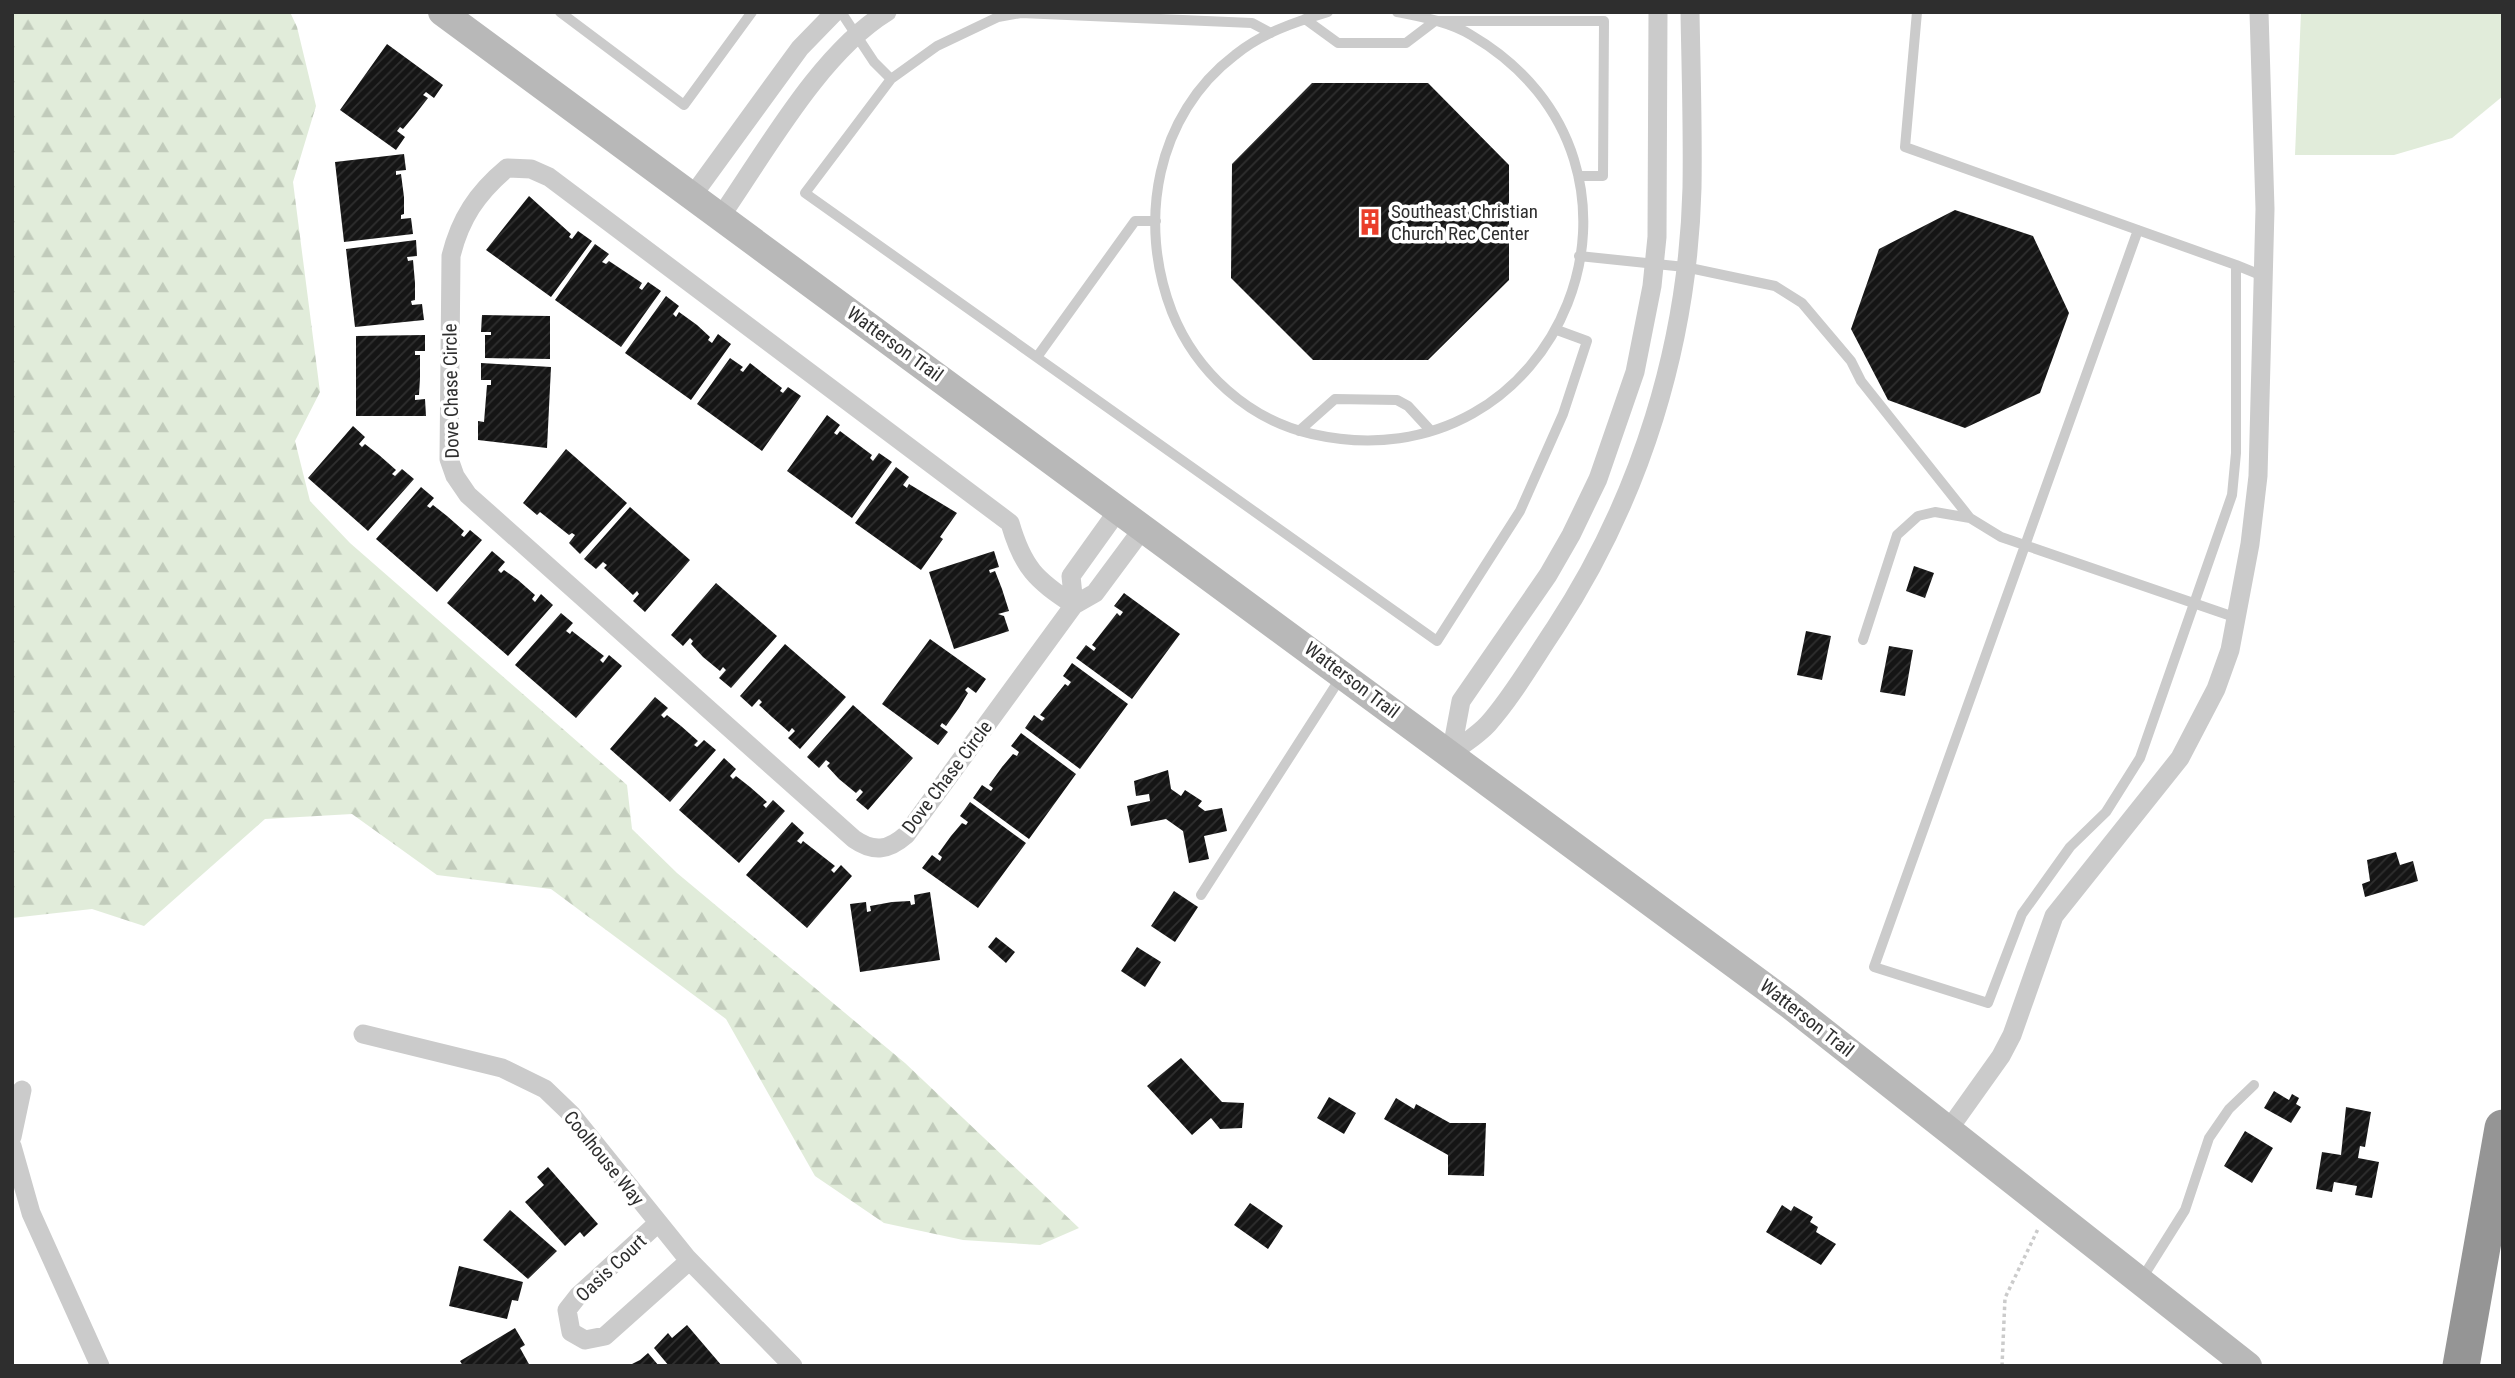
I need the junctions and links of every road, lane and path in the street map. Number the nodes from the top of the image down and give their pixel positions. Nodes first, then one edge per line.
1 (442, 12) edge
2 (560, 12) edge
3 (752, 12) edge
4 (835, 12) edge
5 (841, 12) edge
6 (887, 12) edge
7 (1328, 12) edge
8 (1397, 12) edge
9 (1658, 12) edge
10 (1690, 12) edge
11 (1917, 12) edge
12 (2259, 12) edge
13 (1306, 19) junction
14 (1435, 22) junction
15 (1271, 33) junction
16 (856, 36) junction
17 (891, 79) junction
18 (1581, 176) junction
19 (693, 195) junction
20 (721, 216) junction
21 (1156, 221) junction
22 (2138, 230) junction
23 (1579, 256) junction
24 (1654, 263) junction
25 (2236, 265) junction
26 (1685, 267) junction
27 (2263, 276) junction
28 (1557, 330) junction
29 (1037, 357) junction
30 (1431, 430) junction
31 (1299, 431) junction
32 (1119, 509) junction
33 (1970, 518) junction
34 (1144, 527) junction
35 (2026, 546) junction
36 (2195, 604) junction
37 (1074, 605) junction
38 (2237, 619) junction
39 (1863, 640) dead end
40 (1343, 673) junction
41 (1451, 754) junction
42 (1201, 895) dead end
43 (363, 1034) dead end
44 (2254, 1084) dead end
45 (22, 1090) dead end
46 (2503, 1128) edge
47 (1949, 1129) junction
48 (12, 1138) edge
49 (12, 1146) edge
50 (2028, 1221) dead end
51 (658, 1223) junction
52 (689, 1261) junction
53 (2141, 1281) junction
54 (100, 1366) edge
55 (793, 1366) edge
56 (2002, 1366) edge
57 (2248, 1366) edge
58 (2460, 1366) edge

1 - 19 main road, Watterson Trail
2 - 3 lane
4 - 19 street
5 - 16 lane
6 - 16 street
7 - 13 lane
8 - 14 lane
9 - 24 street
10 - 26 street
11 - 22 lane
12 - 27 street
13 - 14 lane
13 - 15 lane
14 - 18 lane
14 - 18 lane
15 - 17 lane
15 - 21 lane
16 - 17 lane
16 - 20 street
17 - 29 lane
18 - 23 lane
19 - 20 main road, Watterson Trail
20 - 32 main road, Watterson Trail
21 - 29 lane
21 - 31 lane
22 - 25 lane
22 - 35 lane
23 - 24 lane
23 - 28 lane
24 - 26 lane
24 - 41 street
25 - 27 lane
25 - 36 lane
26 - 33 lane
26 - 41 street
27 - 38 street
28 - 29 lane
28 - 30 lane
30 - 31 lane
30 - 31 lane
32 - 34 main road, Watterson Trail
32 - 37 street
33 - 35 lane
33 - 39 lane
34 - 37 street, Dove Chase Circle
34 - 40 main road, Watterson Trail
35 - 36 lane
35 - 36 lane
36 - 38 lane
37 - 37 street, Dove Chase Circle
38 - 47 street
40 - 41 main road, Watterson Trail
40 - 42 lane
41 - 47 main road, Watterson Trail
43 - 51 street, Coolhouse Way
44 - 53 lane
45 - 48 street
46 - 58 highway
47 - 53 main road, Watterson Trail
49 - 54 street
50 - 56 path
51 - 52 street, Coolhouse Way
51 - 52 street, Oasis Court
52 - 55 street, Coolhouse Way
53 - 57 main road, Watterson Trail

